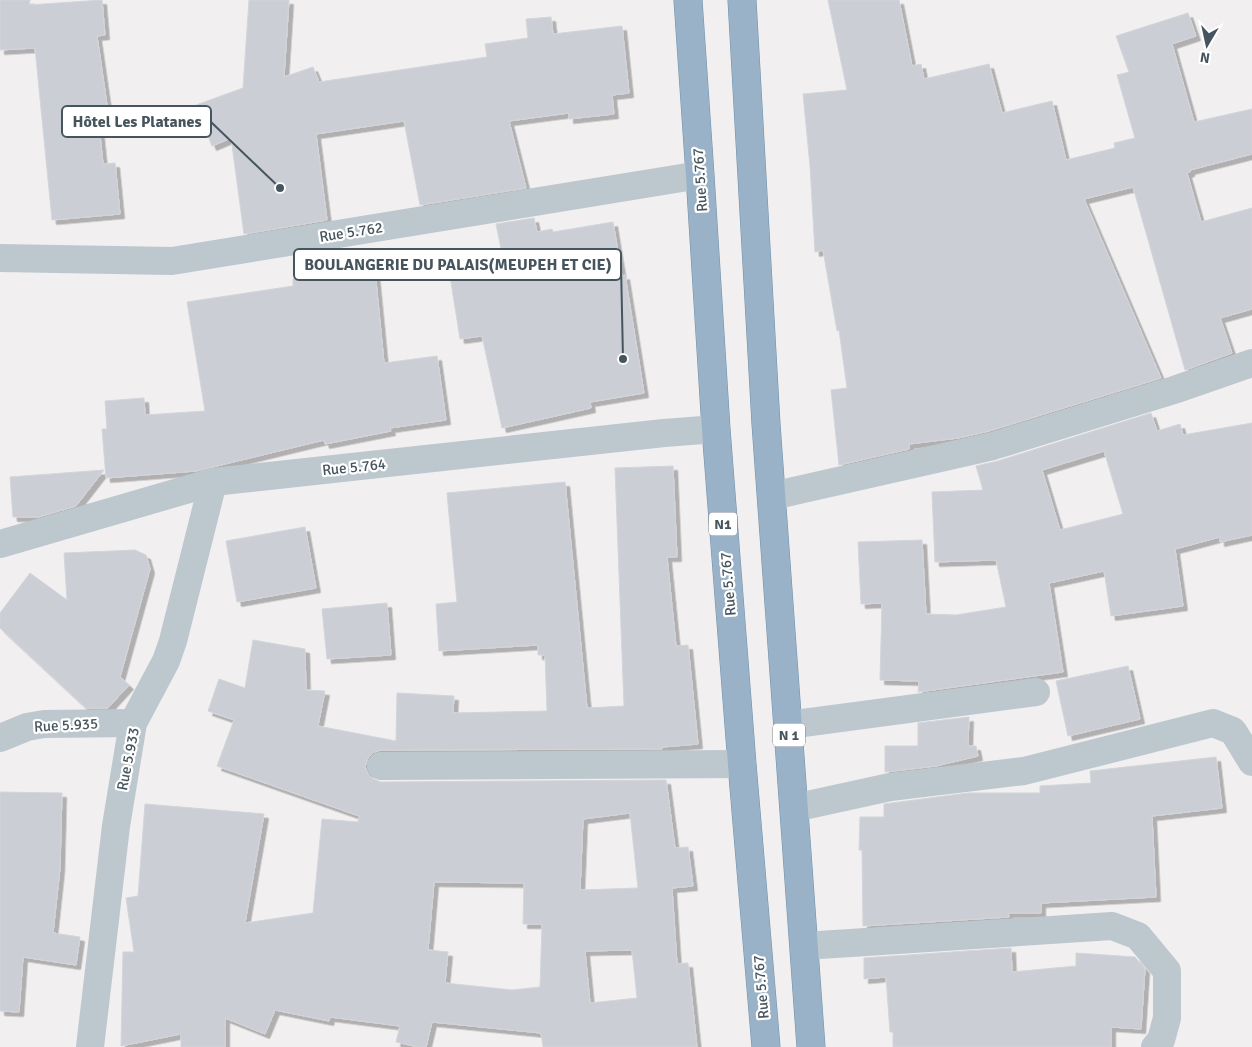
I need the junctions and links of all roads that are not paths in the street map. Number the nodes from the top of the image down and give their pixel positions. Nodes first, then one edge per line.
1 (688, 0) edge
2 (742, 0) edge
3 (700, 175) junction
4 (0, 258) edge
5 (1252, 363) edge
6 (716, 428) junction
7 (213, 482) junction
8 (772, 496) junction
9 (0, 544) edge
10 (1036, 692) dead end
11 (134, 723) junction
12 (788, 725) junction
13 (0, 738) edge
14 (1252, 762) edge
15 (742, 764) junction
16 (381, 766) dead end
17 (794, 808) junction
18 (804, 946) junction
19 (90, 1047) edge
20 (766, 1047) edge
21 (811, 1047) edge
22 (1155, 1047) edge

1 - 3 highway, Rue 5.767 / N1
2 - 8 highway, N 1
3 - 4 street, Rue 5.762
3 - 6 highway, Rue 5.767 / N1
5 - 8 street
6 - 7 street, Rue 5.764
6 - 15 highway, Rue 5.767 / N1
7 - 9 street, Rue 5.764
7 - 11 street, Rue 5.933
8 - 12 highway, N 1
10 - 12 street
11 - 13 street, Rue 5.935
11 - 19 street, Rue 5.933
12 - 17 highway, N 1
14 - 17 street
15 - 16 street
15 - 20 highway, Rue 5.767 / N1
17 - 18 highway, N 1
18 - 21 highway, N 1
18 - 22 street

